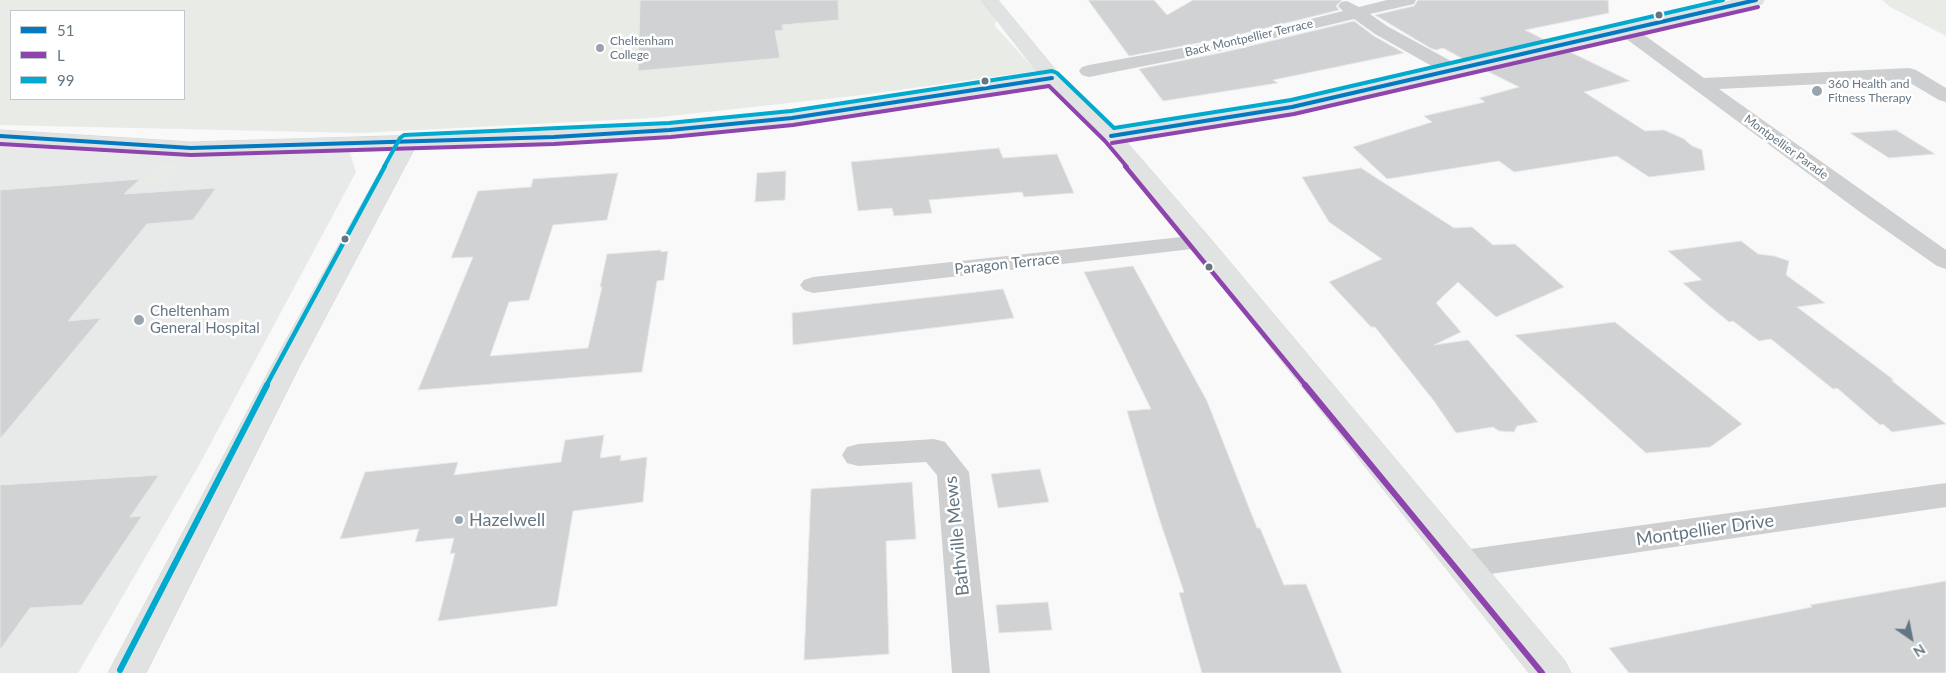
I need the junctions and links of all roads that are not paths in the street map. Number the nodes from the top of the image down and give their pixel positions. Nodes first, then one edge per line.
1 (989, 0) edge
2 (1340, 0) edge
3 (1408, 0) edge
4 (1756, 0) edge
5 (1357, 13) junction
6 (1627, 31) junction
7 (1453, 70) junction
8 (1089, 71) dead end
9 (1052, 78) junction
10 (1702, 84) junction
11 (1946, 96) edge
12 (0, 136) edge
13 (1111, 136) junction
14 (407, 142) junction
15 (1200, 242) junction
16 (1946, 261) edge
17 (813, 285) dead end
18 (858, 455) dead end
19 (1946, 495) edge
20 (1463, 564) junction
21 (127, 673) edge
22 (971, 673) edge
23 (1552, 673) edge

1 - 9 main road
2 - 5 street
3 - 5 street, Back Montpellier Terrace
4 - 6 main road
5 - 7 street
5 - 8 street, Back Montpellier Terrace
6 - 7 main road
6 - 10 street, Montpellier Parade
7 - 13 main road
9 - 13 main road
9 - 14 main road
10 - 11 street
10 - 16 street, Montpellier Parade
12 - 14 main road
13 - 15 main road
14 - 21 main road
15 - 17 street, Paragon Terrace
15 - 20 main road
18 - 22 street, Bathville Mews
19 - 20 street, Montpellier Drive
20 - 23 main road

